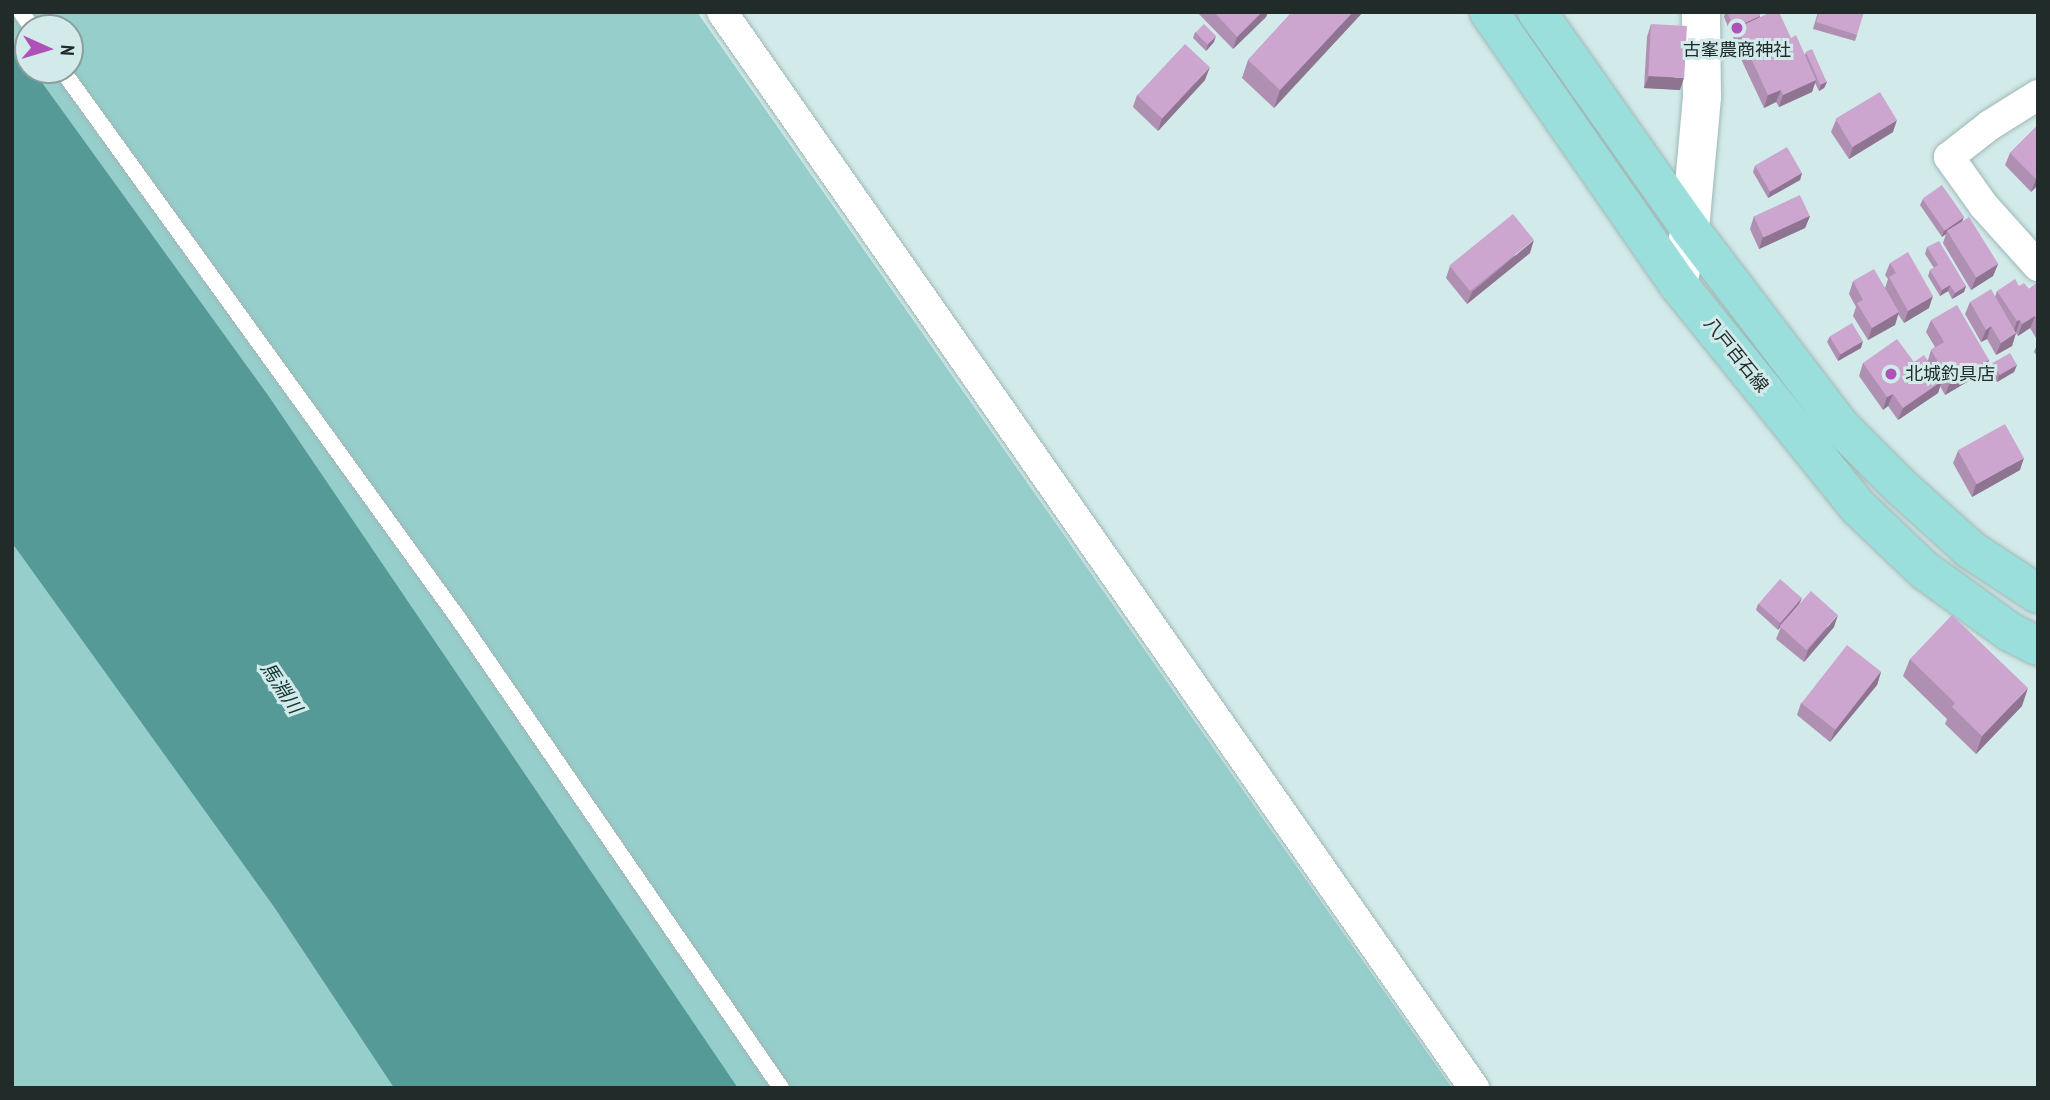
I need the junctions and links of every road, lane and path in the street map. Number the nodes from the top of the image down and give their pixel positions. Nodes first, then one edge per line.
1 (722, 12) edge
2 (1489, 12) edge
3 (1537, 12) edge
4 (1700, 12) edge
5 (72, 84) edge
6 (2038, 94) edge
7 (1690, 229) junction
8 (2038, 266) edge
9 (1678, 284) junction
10 (2038, 594) edge
11 (2038, 646) edge
12 (781, 1088) edge
13 (1474, 1088) edge

1 - 13 street
2 - 9 main road, 八戸百石線
3 - 7 main road
4 - 7 street
5 - 12 lane
6 - 8 street
7 - 9 street
7 - 10 main road
9 - 11 main road, 八戸百石線

